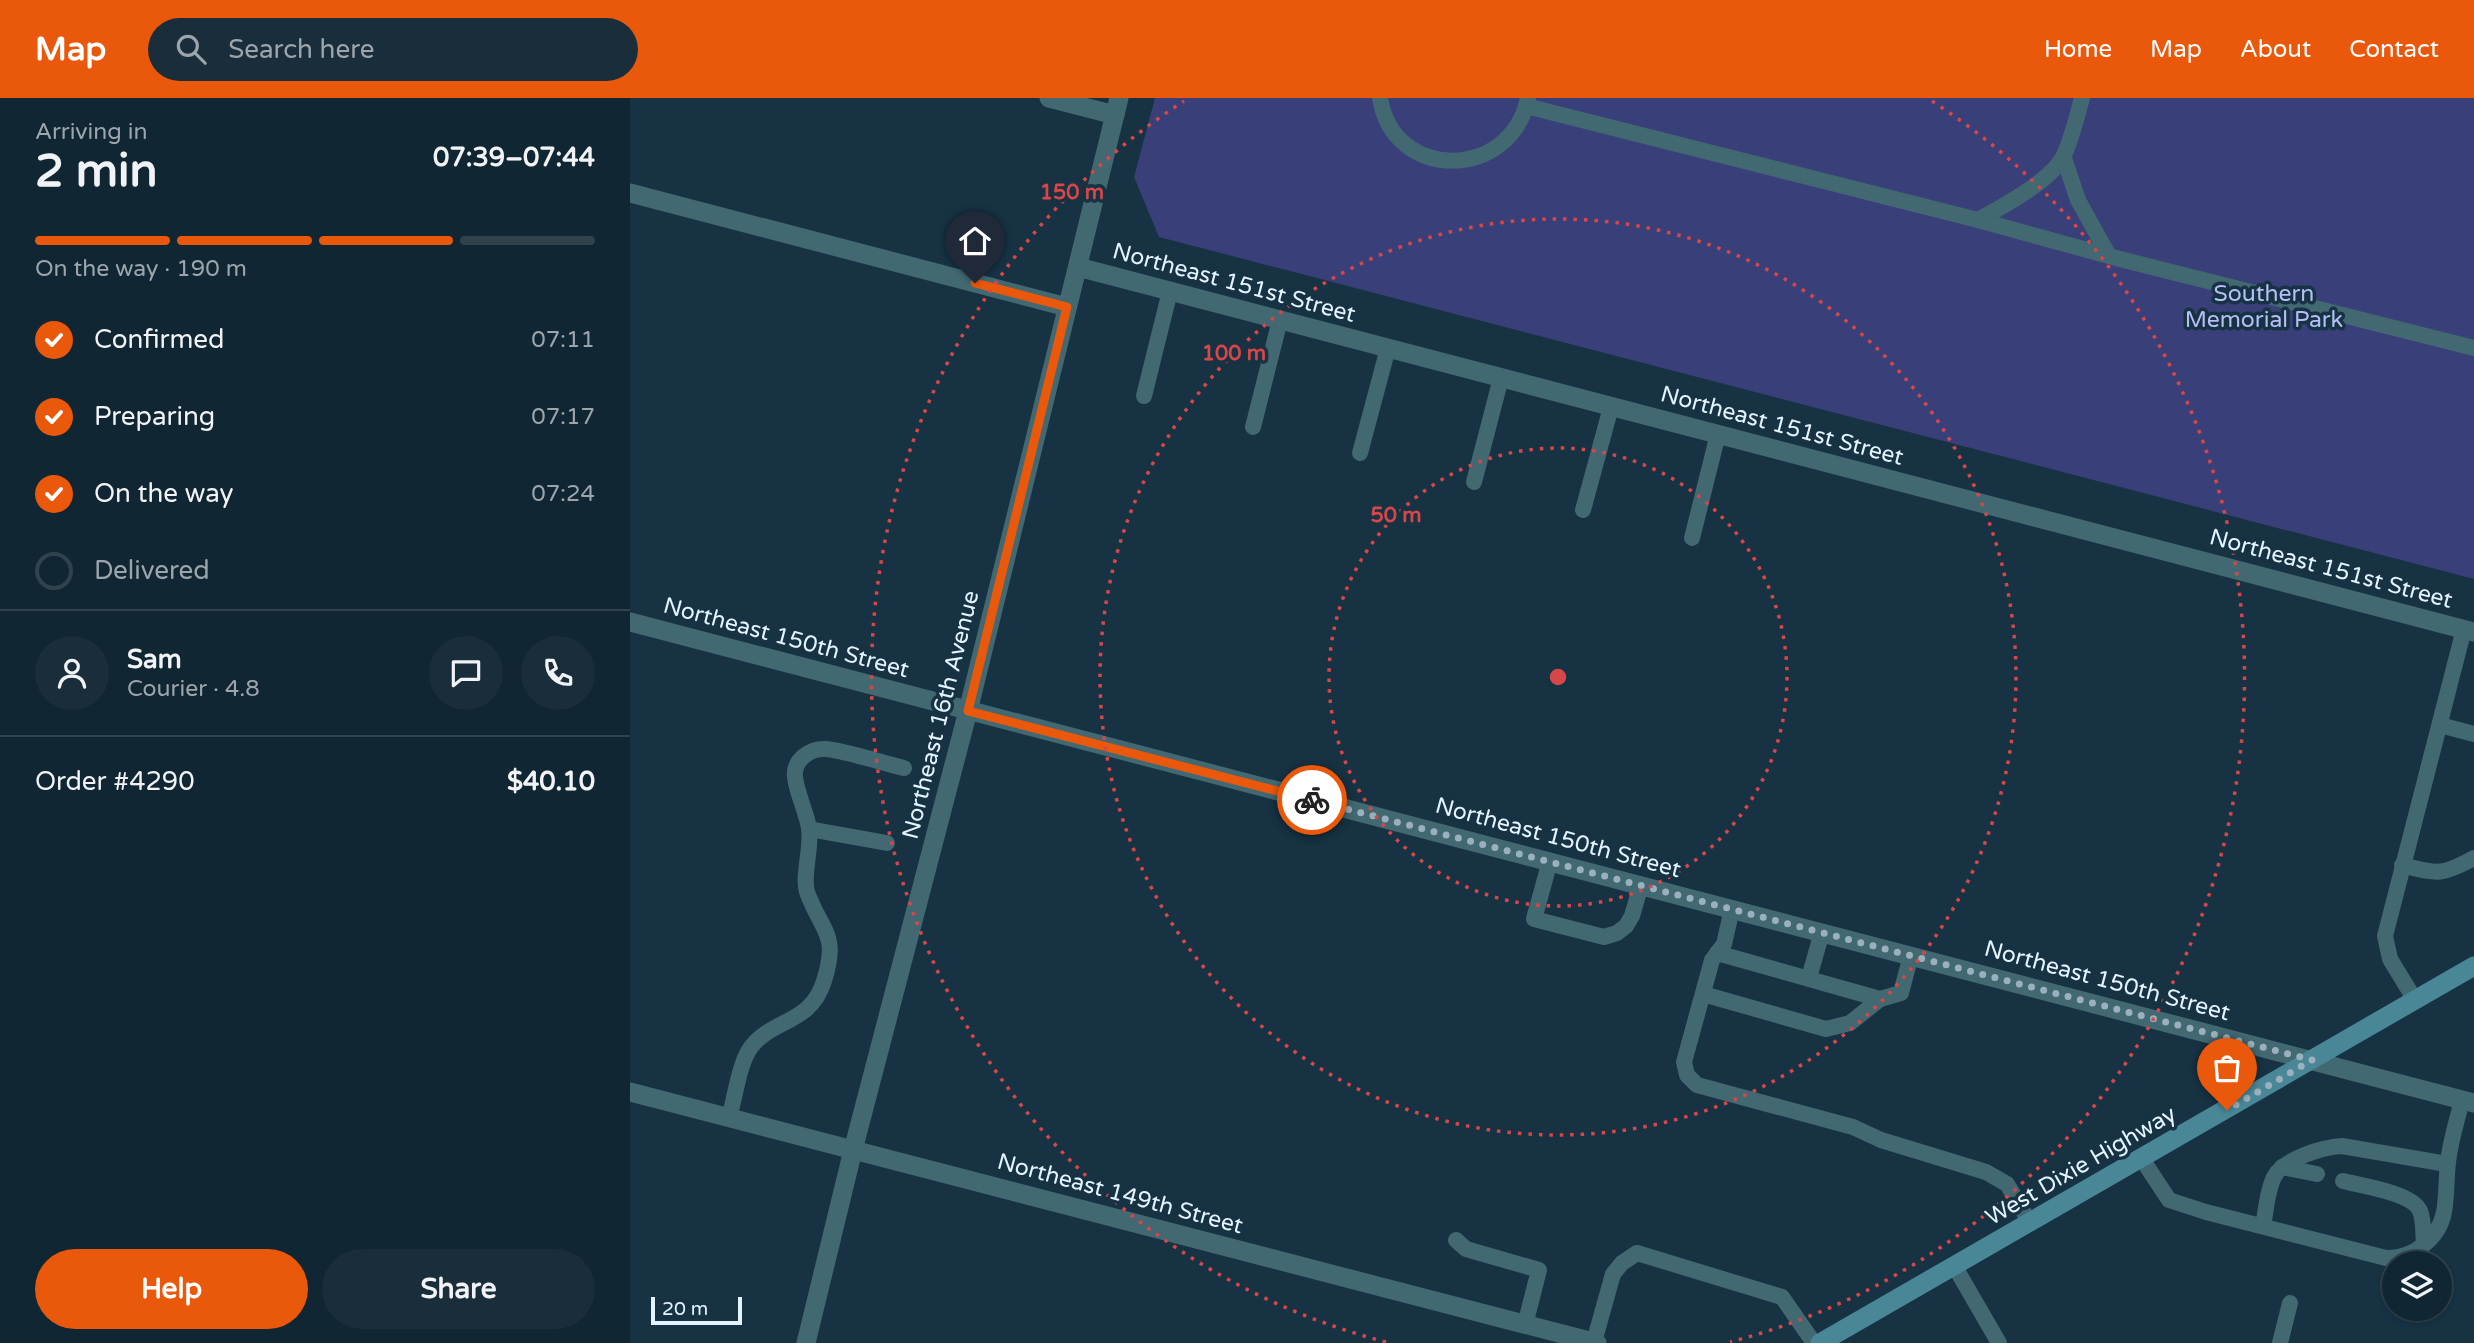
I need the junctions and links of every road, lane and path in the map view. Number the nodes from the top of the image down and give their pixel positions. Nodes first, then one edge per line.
1 (1049, 98) edge
2 (1380, 98) edge
3 (2082, 98) edge
4 (1527, 102) edge
5 (1117, 107) edge
6 (2064, 158) junction
7 (630, 193) edge
8 (1978, 220) junction
9 (2109, 256) junction
10 (1078, 267) junction
11 (1170, 292) junction
12 (1067, 307) junction
13 (1280, 320) junction
14 (1388, 348) junction
15 (2474, 348) edge
16 (1501, 378) junction
17 (1144, 396) dead end
18 (1611, 407) junction
19 (1253, 427) dead end
20 (1718, 434) junction
21 (1360, 453) dead end
22 (1474, 482) dead end
23 (1583, 510) dead end
24 (1692, 538) dead end
25 (630, 622) edge
26 (2469, 630) edge
27 (968, 711) junction
28 (2440, 725) junction
29 (2474, 734) edge
30 (904, 768) dead end
31 (809, 829) junction
32 (887, 843) dead end
33 (2474, 858) edge
34 (1549, 861) junction
35 (2402, 865) junction
36 (1641, 885) junction
37 (1732, 909) junction
38 (1822, 932) junction
39 (1717, 953) junction
40 (1911, 955) junction
41 (2474, 966) edge
42 (1809, 978) junction
43 (1703, 994) junction
44 (1880, 999) junction
45 (2414, 1000) junction
46 (2312, 1060) junction
47 (630, 1092) edge
48 (2468, 1102) edge
49 (729, 1118) junction
50 (853, 1150) junction
51 (2142, 1159) junction
52 (2447, 1164) junction
53 (2282, 1167) junction
54 (2316, 1174) dead end
55 (2343, 1181) dead end
56 (2030, 1223) junction
57 (2263, 1226) junction
58 (1457, 1240) dead end
59 (2424, 1244) junction
60 (1955, 1267) junction
61 (2290, 1303) dead end
62 (1525, 1325) junction
63 (806, 1343) edge
64 (1595, 1343) edge
65 (1814, 1343) edge
66 (1821, 1343) edge
67 (1999, 1343) edge
68 (2280, 1343) edge

1 - 5 street
2 - 4 lane
3 - 6 lane
4 - 8 lane
5 - 10 street, Northeast 16th Avenue
6 - 8 lane
6 - 9 lane
7 - 12 street
8 - 9 lane
9 - 15 lane
10 - 11 street, Northeast 151st Street
10 - 12 street, Northeast 16th Avenue
11 - 13 street, Northeast 151st Street
11 - 17 lane
12 - 27 street, Northeast 16th Avenue
13 - 14 street, Northeast 151st Street
13 - 19 lane
14 - 16 street, Northeast 151st Street
14 - 21 lane
16 - 18 street, Northeast 151st Street
16 - 22 lane
18 - 20 street, Northeast 151st Street
18 - 23 lane
20 - 24 lane
20 - 26 street, Northeast 151st Street
25 - 27 street, Northeast 150th Street
26 - 28 lane
27 - 34 street, Northeast 150th Street
27 - 50 street, Northeast 16th Avenue
28 - 29 lane
28 - 35 lane
30 - 31 lane
31 - 32 lane
31 - 49 lane
33 - 35 lane
34 - 36 street, Northeast 150th Street
34 - 36 lane
35 - 45 lane
36 - 37 street, Northeast 150th Street
37 - 38 street, Northeast 150th Street
37 - 39 lane
38 - 40 street, Northeast 150th Street
38 - 42 lane
39 - 42 lane
39 - 43 lane
40 - 44 lane
40 - 46 street, Northeast 150th Street
41 - 45 main road, West Dixie Highway
42 - 44 lane
43 - 44 lane
43 - 56 lane
45 - 46 main road, West Dixie Highway
46 - 48 street, Northeast 150th Street
46 - 51 main road, West Dixie Highway
47 - 49 street, Northeast 149th Street
48 - 52 lane
49 - 50 street, Northeast 149th Street
50 - 62 street, Northeast 149th Street
50 - 63 street, Northeast 16th Avenue
51 - 56 main road, West Dixie Highway
51 - 57 lane
52 - 53 lane
52 - 59 lane
53 - 54 lane
53 - 57 lane
55 - 59 lane
56 - 60 main road, West Dixie Highway
57 - 59 lane
58 - 62 lane
60 - 66 main road, West Dixie Highway
60 - 67 lane
61 - 68 lane
62 - 64 street, Northeast 149th Street
64 - 65 lane

